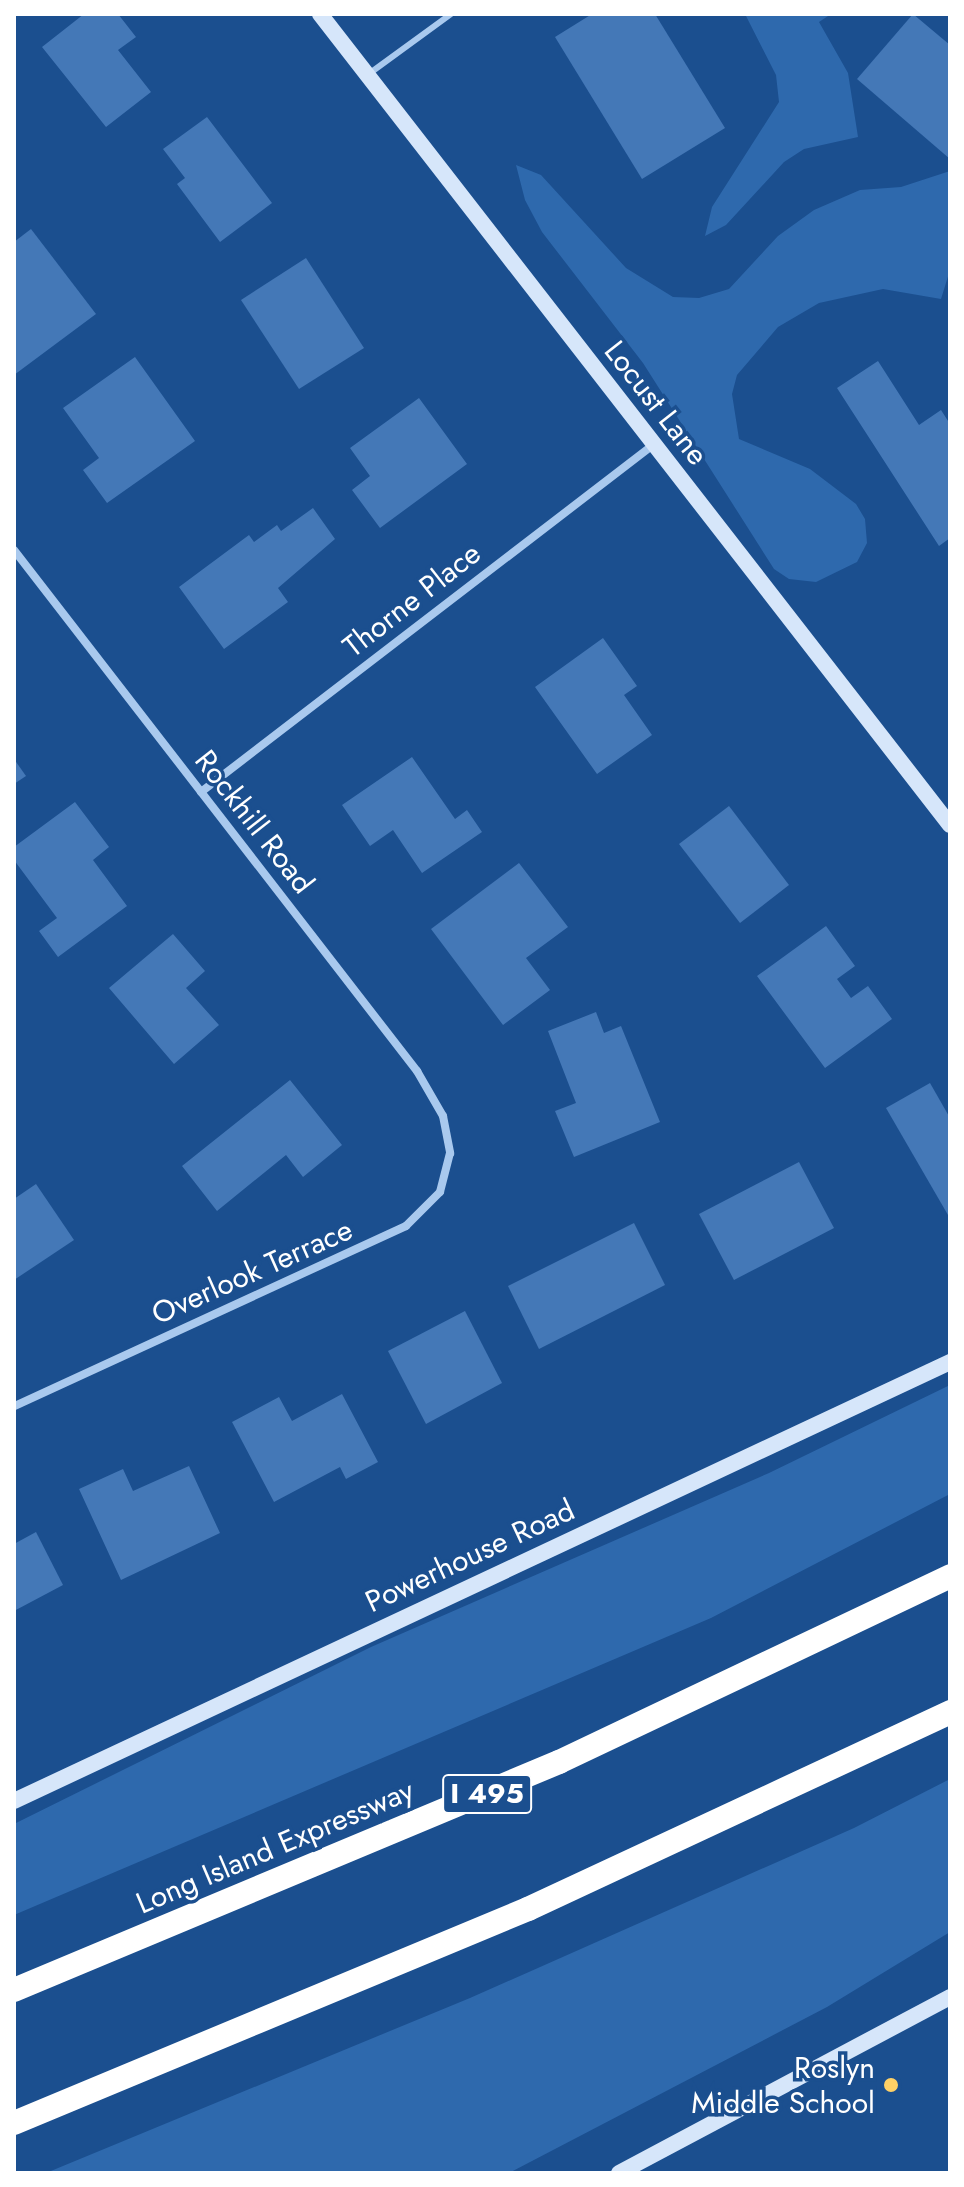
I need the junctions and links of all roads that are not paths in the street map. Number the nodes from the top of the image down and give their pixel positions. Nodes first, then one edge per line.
1 (320, 14) edge
2 (451, 14) edge
3 (367, 76) junction
4 (653, 445) junction
5 (14, 550) edge
6 (201, 792) junction
7 (950, 825) edge
8 (448, 1129) joint
9 (950, 1362) edge
10 (14, 1406) edge
11 (950, 1576) edge
12 (950, 1712) edge
13 (14, 1801) edge
14 (14, 1990) edge
15 (950, 1997) edge
16 (14, 2123) edge
17 (619, 2173) edge

1 - 3 main road, Locust Lane
2 - 3 lane
3 - 4 main road, Locust Lane
4 - 6 street, Thorne Place
4 - 7 main road, Locust Lane
5 - 6 street, Rockhill Road
6 - 8 street, Rockhill Road
8 - 10 street, Overlook Terrace
9 - 13 main road, Powerhouse Road
11 - 14 highway, Long Island Expressway / I 495
12 - 16 highway
15 - 17 main road

